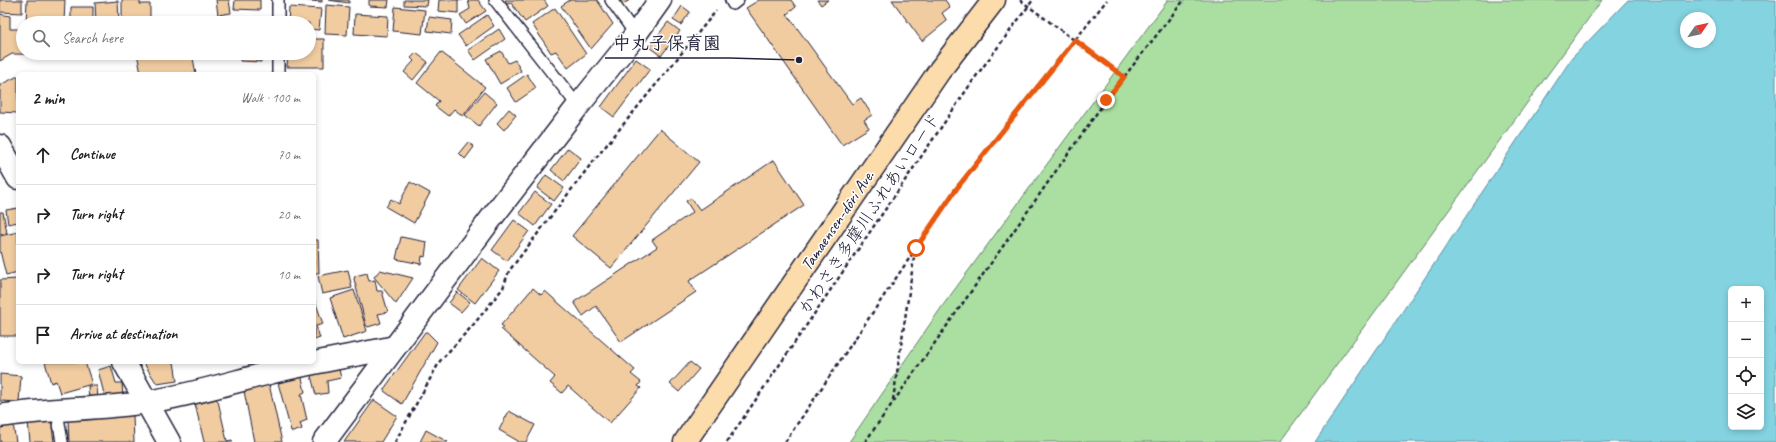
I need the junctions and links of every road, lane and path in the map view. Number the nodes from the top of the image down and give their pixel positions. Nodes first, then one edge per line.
1 (278, 0) edge
2 (496, 0) edge
3 (611, 0) edge
4 (660, 0) edge
5 (731, 0) edge
6 (738, 0) edge
7 (994, 0) edge
8 (1020, 0) edge
9 (1033, 0) edge
10 (1107, 0) edge
11 (1184, 0) edge
12 (720, 6) dead end
13 (1028, 6) junction
14 (278, 16) edge
15 (636, 35) junction
16 (1075, 40) junction
17 (278, 60) edge
18 (278, 72) edge
19 (1124, 77) junction
20 (578, 106) junction
21 (0, 146) edge
22 (16, 174) edge
23 (916, 248) junction
24 (395, 347) junction
25 (316, 360) edge
26 (125, 364) edge
27 (291, 364) edge
28 (267, 368) edge
29 (893, 401) junction
30 (147, 402) junction
31 (57, 411) junction
32 (0, 416) edge
33 (62, 442) edge
34 (170, 442) edge
35 (324, 442) edge
36 (395, 442) edge
37 (685, 442) edge
38 (727, 442) edge
39 (785, 442) edge
40 (865, 442) edge

1 - 14 lane
2 - 20 lane
3 - 15 lane
4 - 15 street
5 - 6 lane
7 - 37 main road, Tamaensen-dōri Ave.
8 - 13 path
9 - 13 path, かわさき多摩川ふれあいロード
10 - 16 path
11 - 19 path
12 - 36 path
13 - 16 path
13 - 38 path, かわさき多摩川ふれあいロード
15 - 20 street
16 - 19 path
16 - 23 path
17 - 18 lane
19 - 29 path
20 - 24 street
21 - 22 street
23 - 29 path
23 - 39 path
24 - 25 street
24 - 35 street
26 - 30 street
27 - 28 street
28 - 30 street
29 - 40 path
30 - 31 street
30 - 34 street
31 - 32 street
31 - 33 lane

